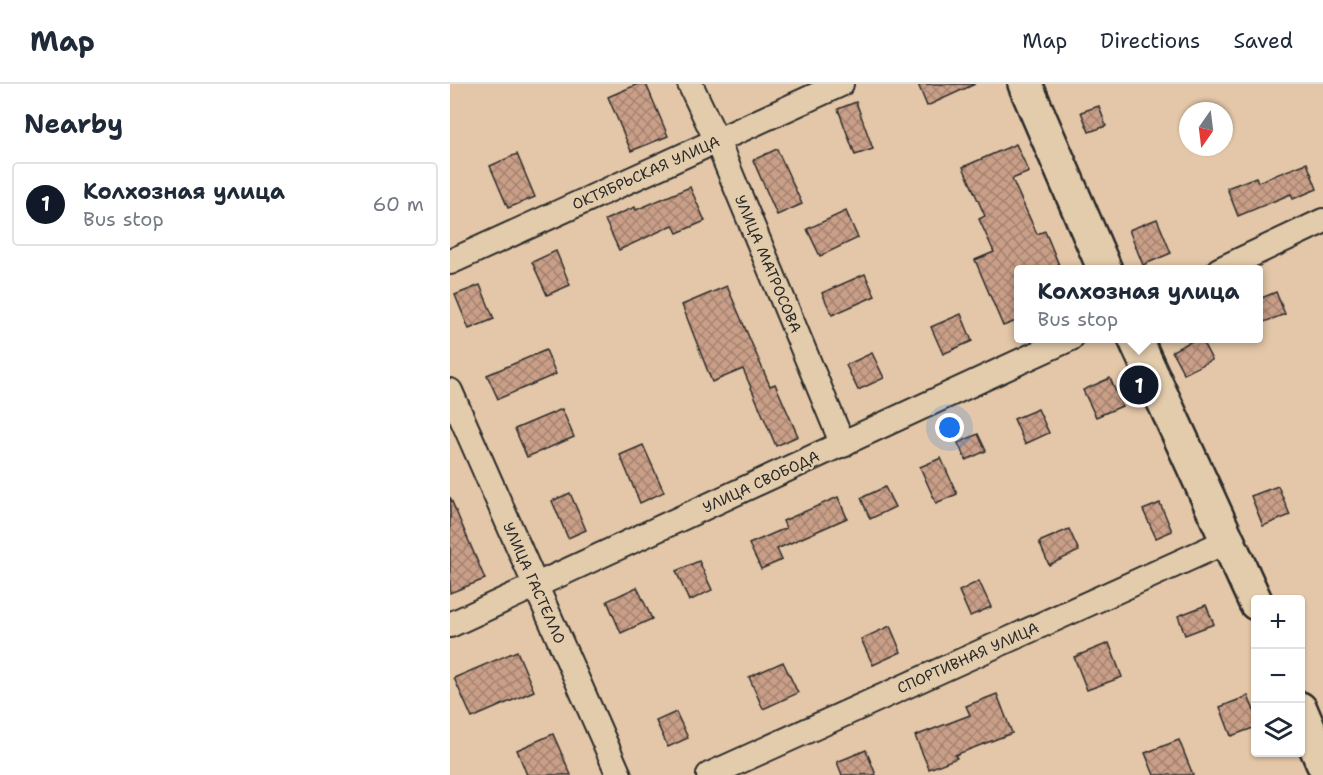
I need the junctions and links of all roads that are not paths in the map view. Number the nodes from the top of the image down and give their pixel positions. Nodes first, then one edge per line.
1 (690, 84) edge
2 (841, 84) edge
3 (1025, 84) edge
4 (717, 141) junction
5 (1323, 221) edge
6 (450, 262) edge
7 (1103, 265) edge
8 (1230, 265) edge
9 (1062, 343) edge
10 (1137, 343) edge
11 (450, 391) edge
12 (843, 445) junction
13 (1227, 541) junction
14 (534, 585) junction
15 (1252, 595) edge
16 (450, 625) edge
17 (1305, 721) edge
18 (1323, 763) edge
19 (619, 775) edge
20 (709, 775) edge

1 - 4 street, УЛИЦА МАТРОСОВА
2 - 4 street, ОКТЯБРЬСКАЯ УЛИЦА
3 - 7 main road
4 - 6 street, ОКТЯБРЬСКАЯ УЛИЦА
4 - 12 street, УЛИЦА МАТРОСОВА
5 - 8 street
9 - 12 street, УЛИЦА СВОБОДА
10 - 13 main road
11 - 14 street, УЛИЦА ГАСТЕЛЛО
12 - 14 street, УЛИЦА СВОБОДА
13 - 15 main road
13 - 20 street, СПОРТИВНАЯ УЛИЦА
14 - 16 street, УЛИЦА СВОБОДА
14 - 19 street, УЛИЦА ГАСТЕЛЛО
17 - 18 main road

